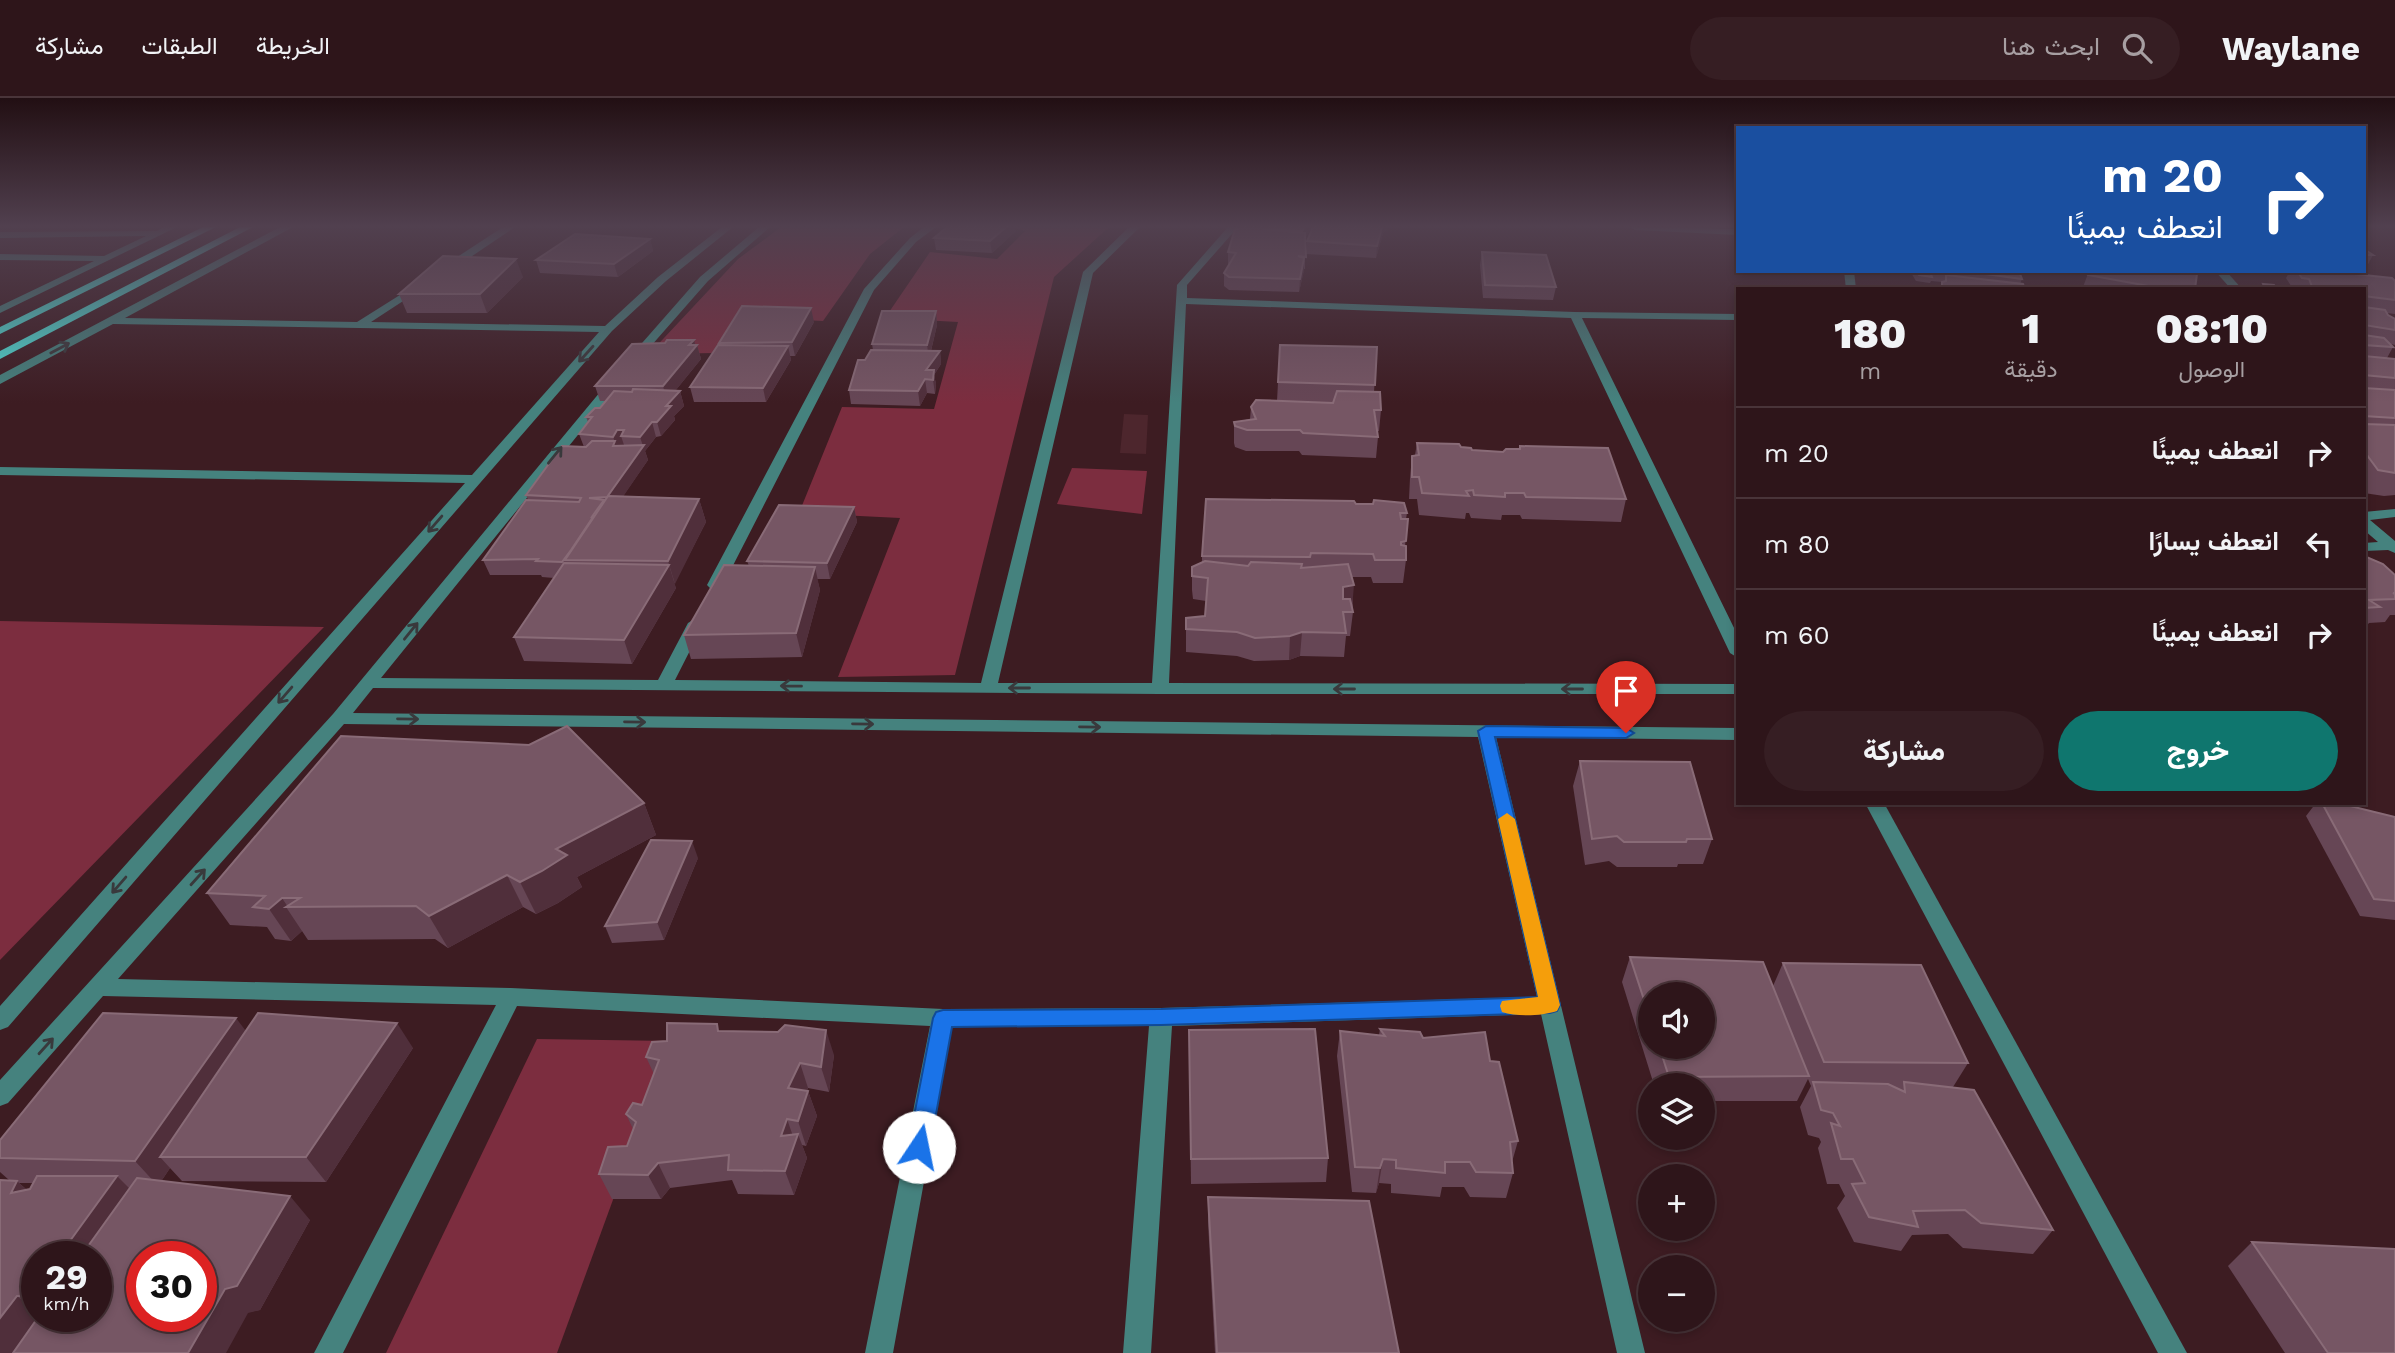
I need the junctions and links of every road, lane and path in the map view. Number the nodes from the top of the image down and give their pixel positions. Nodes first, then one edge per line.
1 (51, 286) edge
2 (92, 286) edge
3 (135, 286) edge
4 (176, 286) edge
5 (420, 286) edge
6 (655, 286) edge
7 (698, 286) edge
8 (872, 286) edge
9 (1085, 286) edge
10 (1182, 286) edge
11 (1181, 302) junction
12 (0, 310) edge
13 (1575, 315) junction
14 (1736, 317) edge
15 (109, 321) junction
16 (356, 327) junction
17 (608, 330) junction
18 (0, 331) edge
19 (0, 356) edge
20 (0, 380) edge
21 (0, 471) edge
22 (475, 479) junction
23 (2395, 513) edge
24 (2366, 516) edge
25 (2366, 524) edge
26 (2366, 547) edge
27 (2393, 547) edge
28 (1736, 649) edge
29 (369, 683) junction
30 (664, 685) junction
31 (988, 688) junction
32 (1160, 689) junction
33 (1736, 689) edge
34 (340, 718) junction
35 (1486, 731) junction
36 (1736, 734) edge
37 (1875, 805) edge
38 (100, 987) junction
39 (511, 997) junction
40 (1550, 1005) junction
41 (1161, 1017) junction
42 (943, 1018) junction
43 (0, 1021) edge
44 (0, 1096) edge
45 (328, 1353) edge
46 (879, 1353) edge
47 (1137, 1353) edge
48 (1631, 1353) edge
49 (2174, 1353) edge

1 - 12 street
2 - 18 main road
3 - 19 main road
4 - 15 street
5 - 16 street
6 - 17 street
29 -> 7 street
8 - 30 street
9 - 31 street
10 - 11 street
11 - 13 street
11 - 32 street
13 - 14 street
13 - 28 street
15 - 16 street
20 -> 15 street
16 - 17 street
17 -> 22 street
21 - 22 street
22 -> 43 street
23 - 24 street
25 - 27 street
26 - 27 street
29 - 30 street
29 - 34 street
31 -> 30 street
32 -> 31 street
33 -> 32 street
34 -> 35 street
38 -> 34 street
35 - 36 street
35 - 40 street
37 - 49 street
38 - 39 street
44 -> 38 street
39 - 42 street
39 - 45 street
40 - 41 street
40 - 48 street
41 - 42 street
41 - 47 street
42 - 46 street

